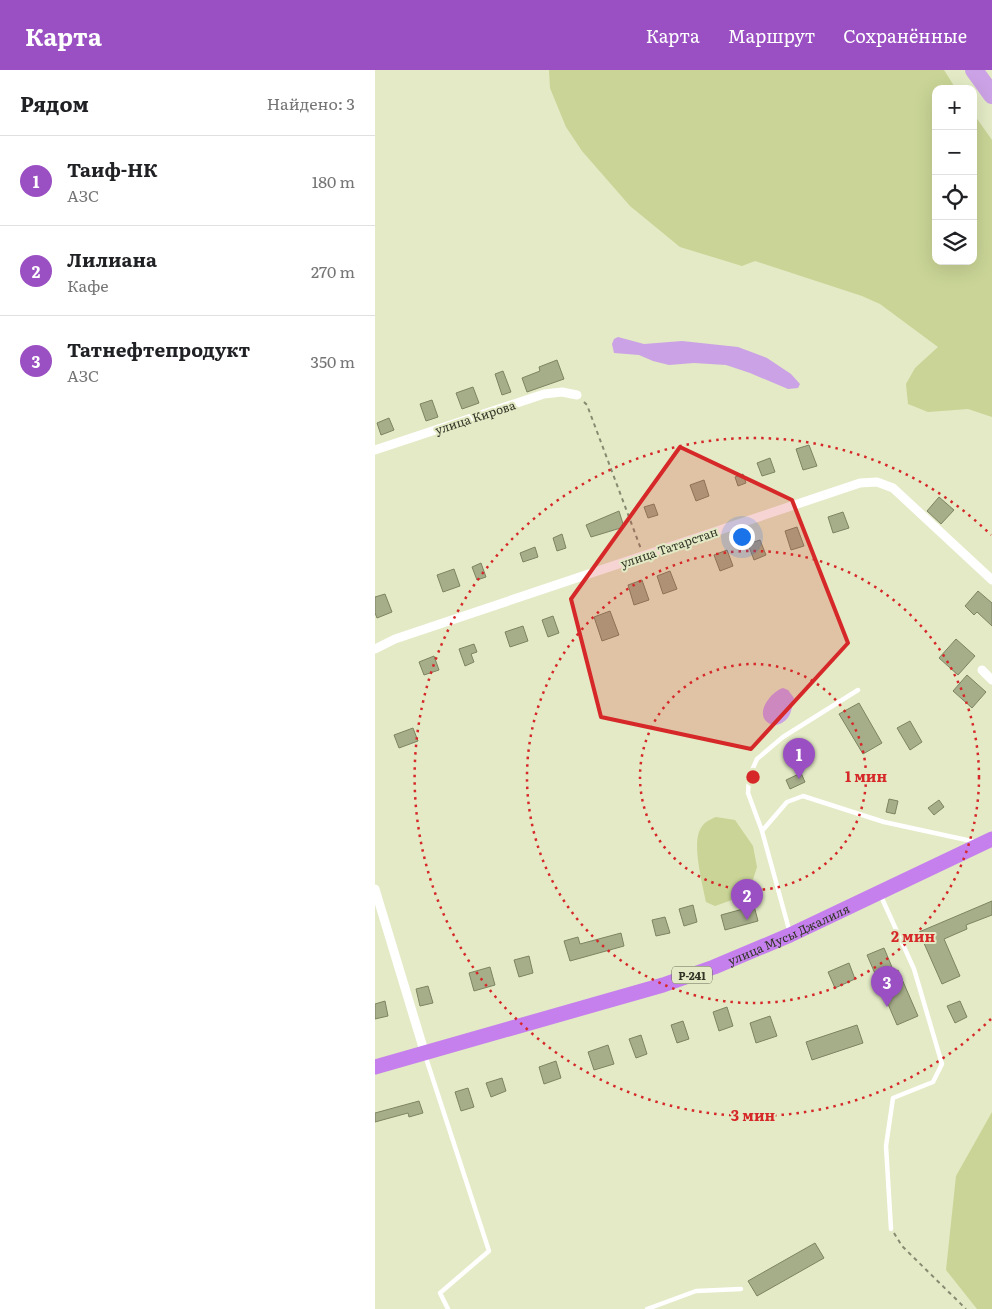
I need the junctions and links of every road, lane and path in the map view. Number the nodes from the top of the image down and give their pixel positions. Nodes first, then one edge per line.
1 (577, 395) joint
2 (375, 450) edge
3 (643, 556) junction
4 (992, 580) edge
5 (375, 650) edge
6 (982, 670) dead end
7 (992, 680) edge
8 (858, 690) dead end
9 (763, 831) junction
10 (987, 841) edge
11 (375, 889) edge
12 (879, 893) junction
13 (791, 935) junction
14 (425, 1054) junction
15 (375, 1068) edge
16 (891, 1229) joint
17 (741, 1289) dead end
18 (448, 1309) edge
19 (647, 1309) edge
20 (966, 1309) edge

1 - 2 street, улица Кирова
1 - 3 path
3 - 4 street, улица Татарстан
3 - 5 street, улица Татарстан
6 - 7 street
8 - 9 lane
9 - 10 lane
9 - 13 lane
10 - 12 highway, улица Мусы Джалиля / Р-241
11 - 14 street
12 - 13 highway, улица Мусы Джалиля / Р-241
12 - 16 lane
13 - 14 highway, улица Мусы Джалиля / Р-241
14 - 15 highway, улица Мусы Джалиля / Р-241
14 - 18 lane
16 - 20 path
17 - 19 lane

